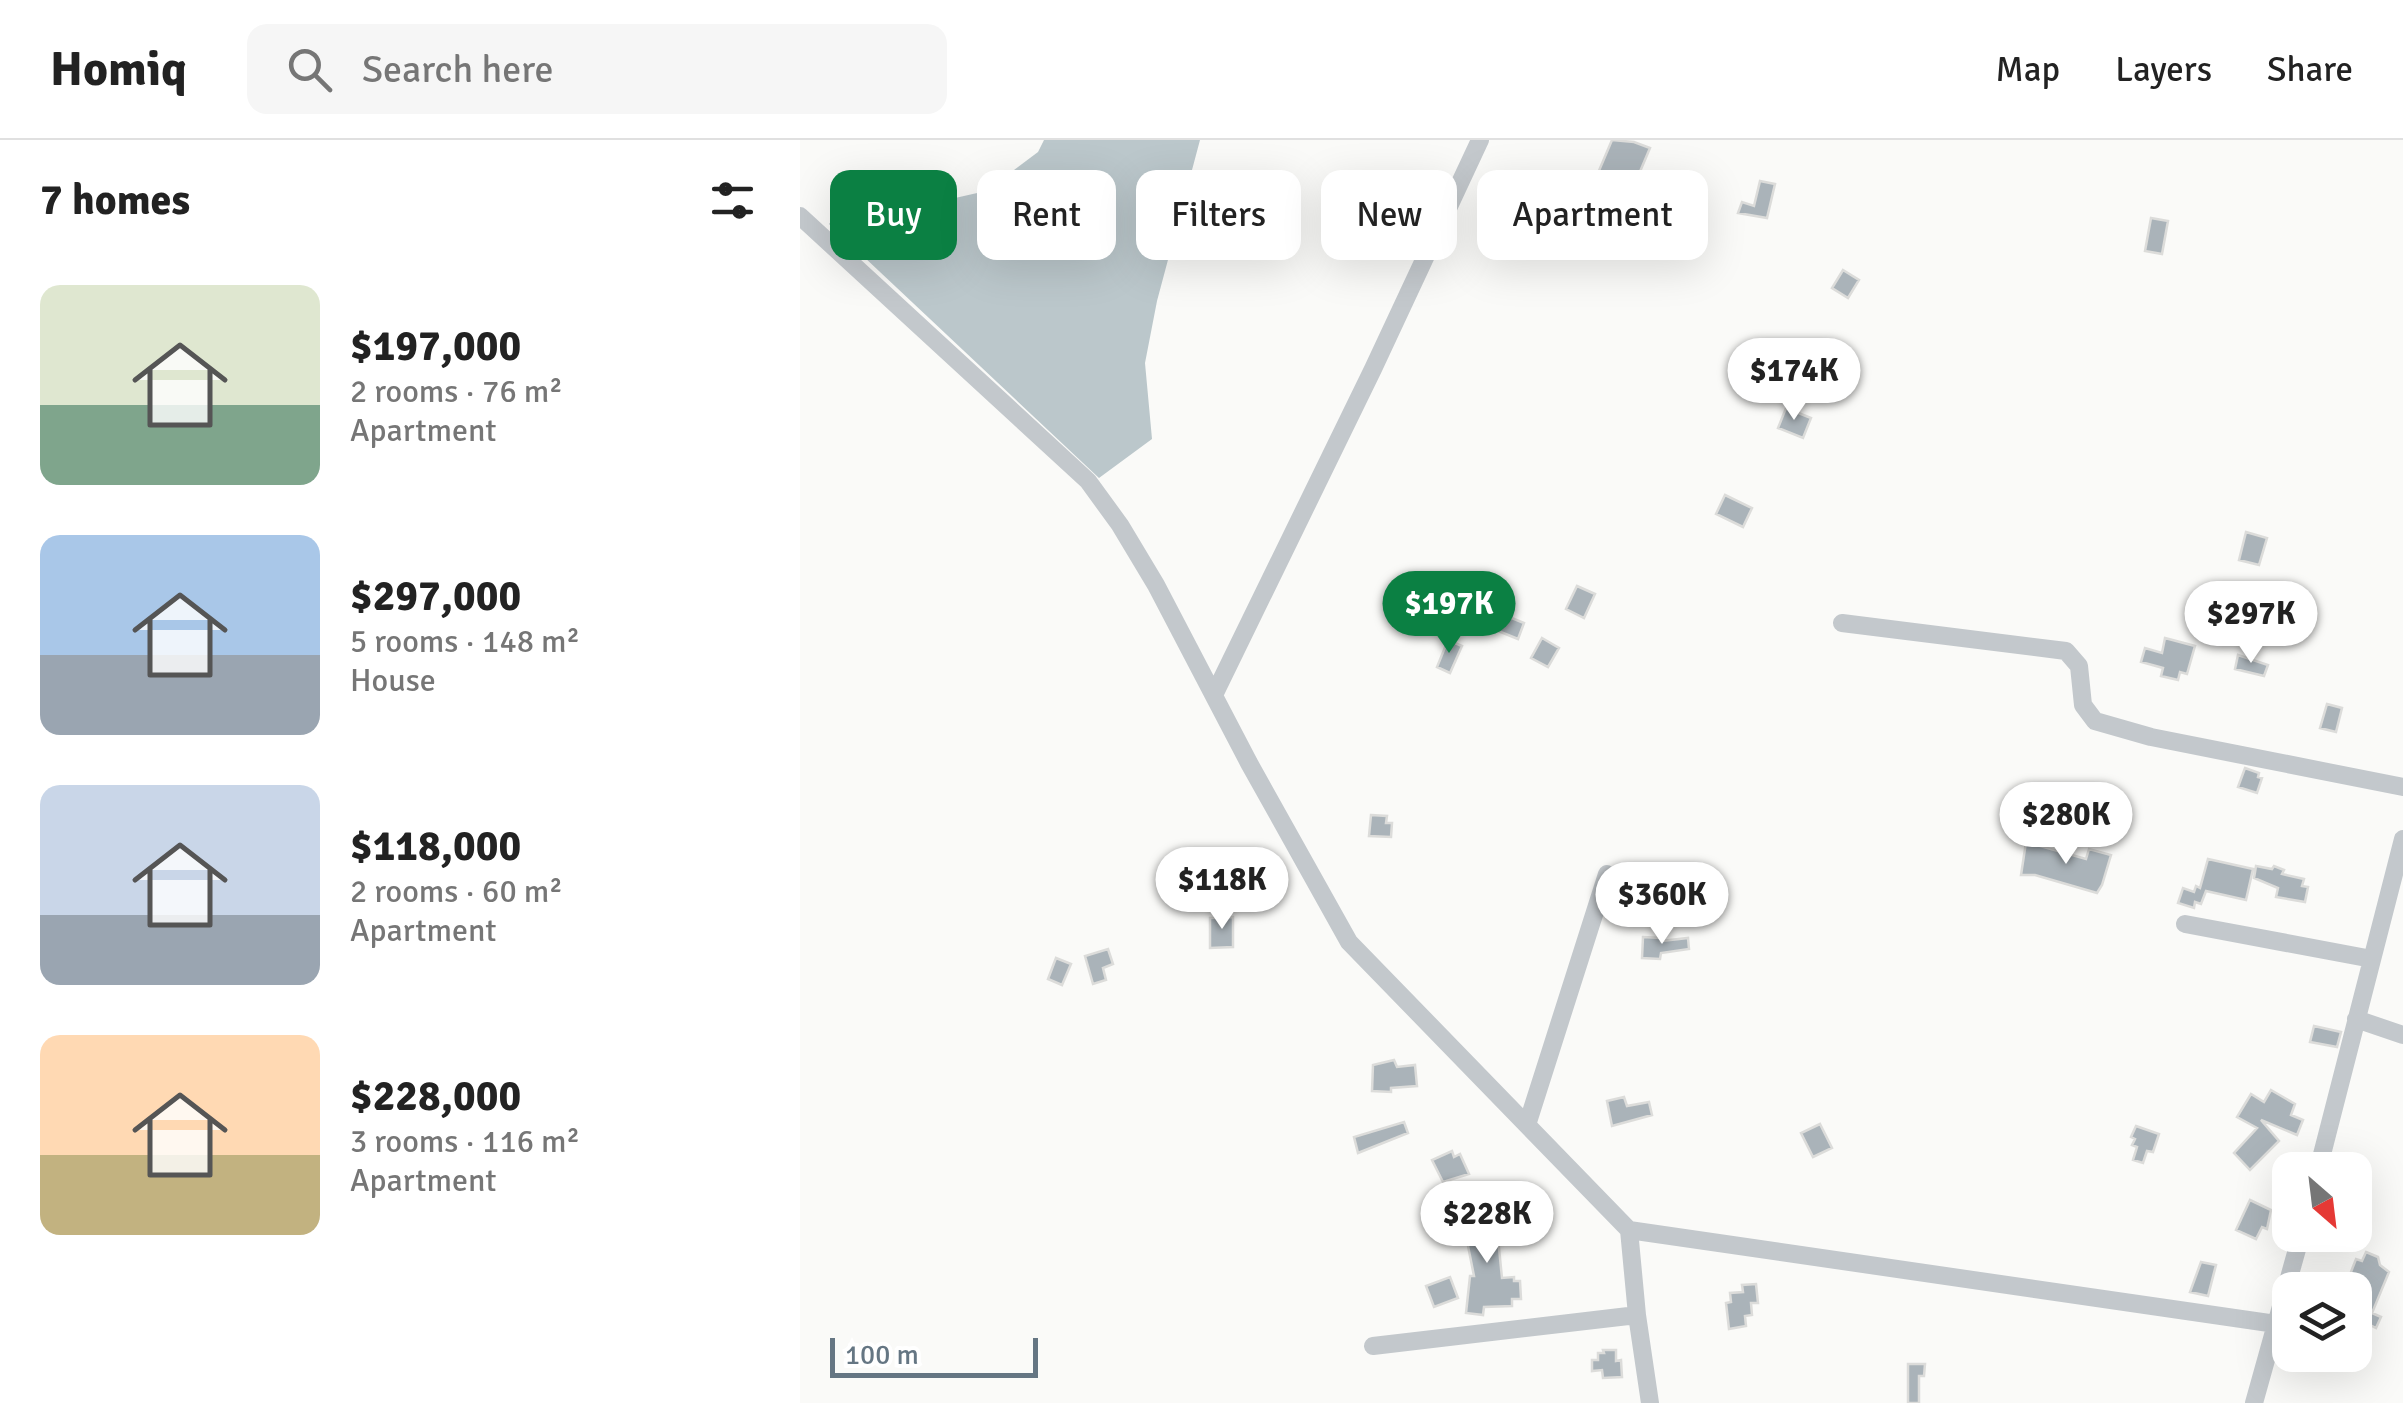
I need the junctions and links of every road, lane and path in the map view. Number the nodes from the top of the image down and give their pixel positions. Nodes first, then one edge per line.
1 (1480, 140) edge
2 (800, 216) edge
3 (1842, 623) dead end
4 (1214, 696) junction
5 (2403, 787) edge
6 (2403, 839) edge
7 (1607, 874) dead end
8 (2186, 924) dead end
9 (2372, 959) junction
10 (2356, 1020) junction
11 (2403, 1035) edge
12 (1527, 1125) junction
13 (2323, 1152) edge
14 (1629, 1230) junction
15 (1637, 1315) junction
16 (2272, 1323) edge
17 (2272, 1338) edge
18 (1372, 1346) dead end
19 (1650, 1403) edge
20 (2254, 1403) edge

1 - 4 street
2 - 4 street
3 - 5 street
4 - 12 street
6 - 9 street
7 - 12 street
8 - 9 street
9 - 10 street
10 - 11 street
10 - 13 street
12 - 14 street
14 - 15 street
14 - 16 street
15 - 18 street
15 - 19 street
17 - 20 street

